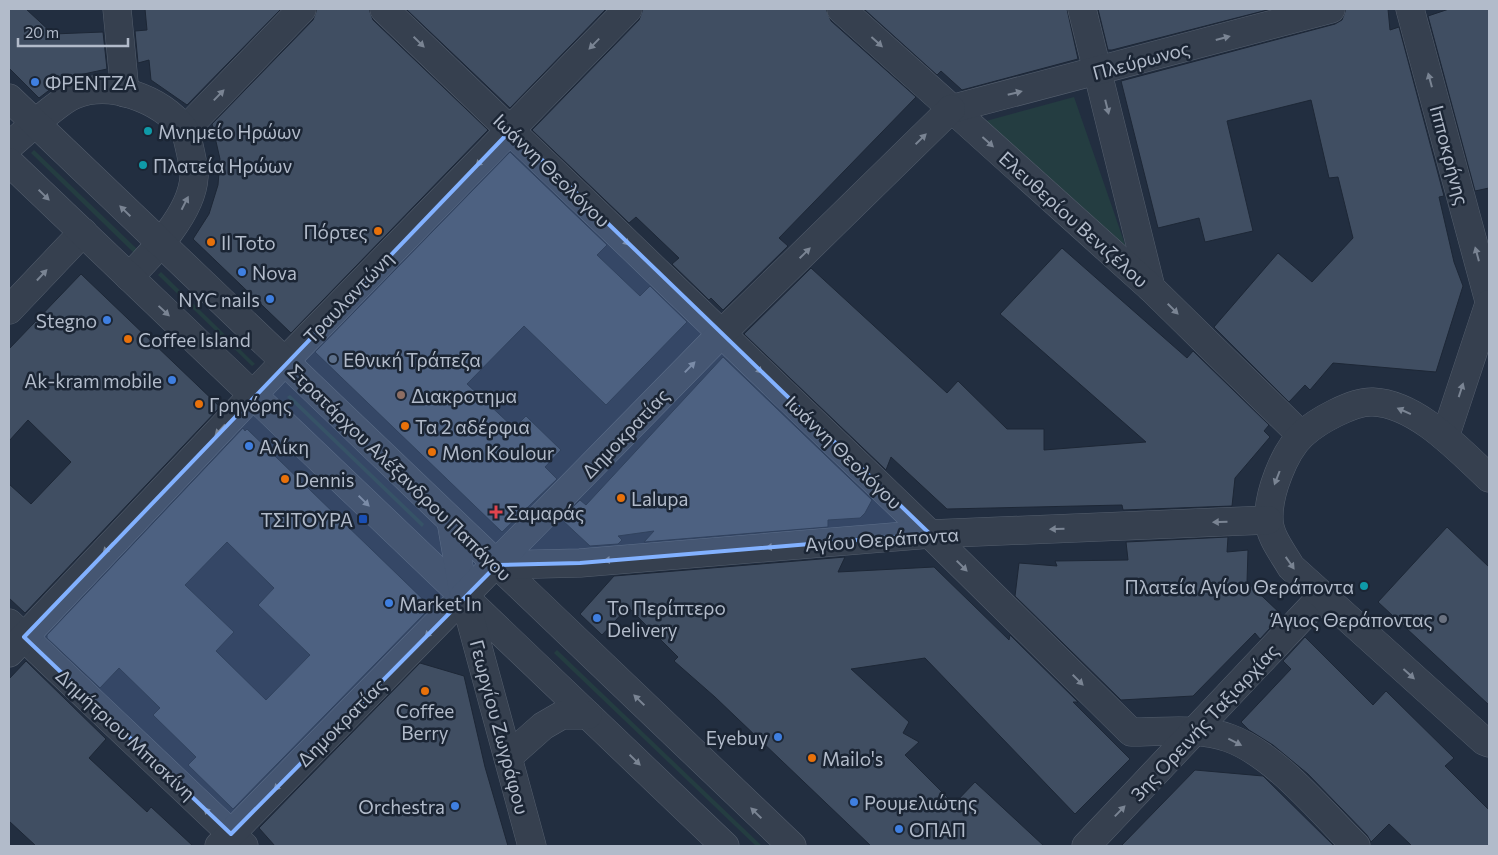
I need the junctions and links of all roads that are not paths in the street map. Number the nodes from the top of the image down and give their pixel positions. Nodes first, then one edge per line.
1 (117, 9) edge
2 (302, 9) edge
3 (384, 9) edge
4 (628, 9) edge
5 (841, 9) edge
6 (1082, 9) edge
7 (1331, 9) edge
8 (1410, 9) edge
9 (1099, 71) junction
10 (125, 93) junction
11 (9, 98) edge
12 (951, 109) junction
13 (35, 124) junction
14 (185, 130) junction
15 (511, 130) junction
16 (9, 146) edge
17 (9, 162) edge
18 (83, 232) junction
19 (160, 245) junction
20 (129, 277) junction
21 (1151, 288) junction
22 (1489, 302) edge
23 (9, 310) edge
24 (722, 334) junction
25 (284, 362) junction
26 (253, 395) junction
27 (1302, 435) junction
28 (1445, 437) junction
29 (1489, 478) edge
30 (451, 520) junction
31 (1268, 520) junction
32 (930, 534) junction
33 (497, 565) junction
34 (464, 596) junction
35 (1322, 596) junction
36 (14, 638) edge
37 (588, 715) junction
38 (1195, 732) junction
39 (1489, 743) edge
40 (508, 757) junction
41 (231, 842) edge
42 (532, 846) edge
43 (725, 846) edge
44 (792, 846) edge
45 (1086, 846) edge
46 (1356, 846) edge

1 - 10 street
14 -> 2 street
3 -> 15 street, Ιωάννη Θεολόγου
4 -> 15 street, Τραυλαντώνη
5 -> 12 street, Ελευθερίου Βενιζέλου
6 - 9 street
9 -> 7 street, Πλεύρωνος
22 -> 8 street, Ιπποκρήνης
12 -> 9 street, Πλεύρωνος
9 -> 21 street
10 - 13 street
10 - 14 street
11 - 13 street, Στρατάρχου Αλέξανδρου Παπάγου
12 -> 21 street, Ελευθερίου Βενιζέλου
24 -> 12 street, Δημοκρατίας
13 - 16 street
19 -> 13 street, Στρατάρχου Αλέξανδρου Παπάγου
19 -> 14 street
15 -> 24 street, Ιωάννη Θεολόγου
15 -> 25 street, Τραυλαντώνη
17 -> 18 street
18 - 20 street
23 -> 18 street
19 - 20 street
19 - 25 street, Στρατάρχου Αλέξανδρου Παπάγου
20 -> 26 street
21 -> 27 street, Ελευθερίου Βενιζέλου
28 -> 22 street
24 -> 32 street, Ιωάννη Θεολόγου
33 -> 24 street, Δημοκρατίας
25 - 26 street, Τραυλαντώνη
25 - 30 street, Στρατάρχου Αλέξανδρου Παπάγου
26 -> 34 street
26 -> 36 street, Τραυλαντώνη
28 -> 27 street
27 -> 31 street
28 - 29 street
30 - 33 street, Στρατάρχου Αλέξανδρου Παπάγου
30 - 34 street, Γεωργίου Ζωγράφου
31 -> 32 street, Αγίου Θεράποντα
31 -> 35 street
32 -> 33 street, Αγίου Θεράποντα
32 -> 38 street, Ιωάννη Θεολόγου
33 - 34 street, Δημοκρατίας
44 -> 33 street, Στρατάρχου Αλέξανδρου Παπάγου
34 - 37 street
34 - 40 street, Γεωργίου Ζωγράφου
34 -> 41 street, Δημοκρατίας
35 - 38 street, 3ης Ορεινής Ταξιαρχίας
35 -> 39 street
41 -> 36 street, Δημήτριου Μπισκίνη
37 - 40 street
37 -> 43 street
45 -> 38 street, 3ης Ορεινής Ταξιαρχίας
38 -> 46 street, Ιωάννη Θεολόγου
40 - 42 street, Γεωργίου Ζωγράφου

